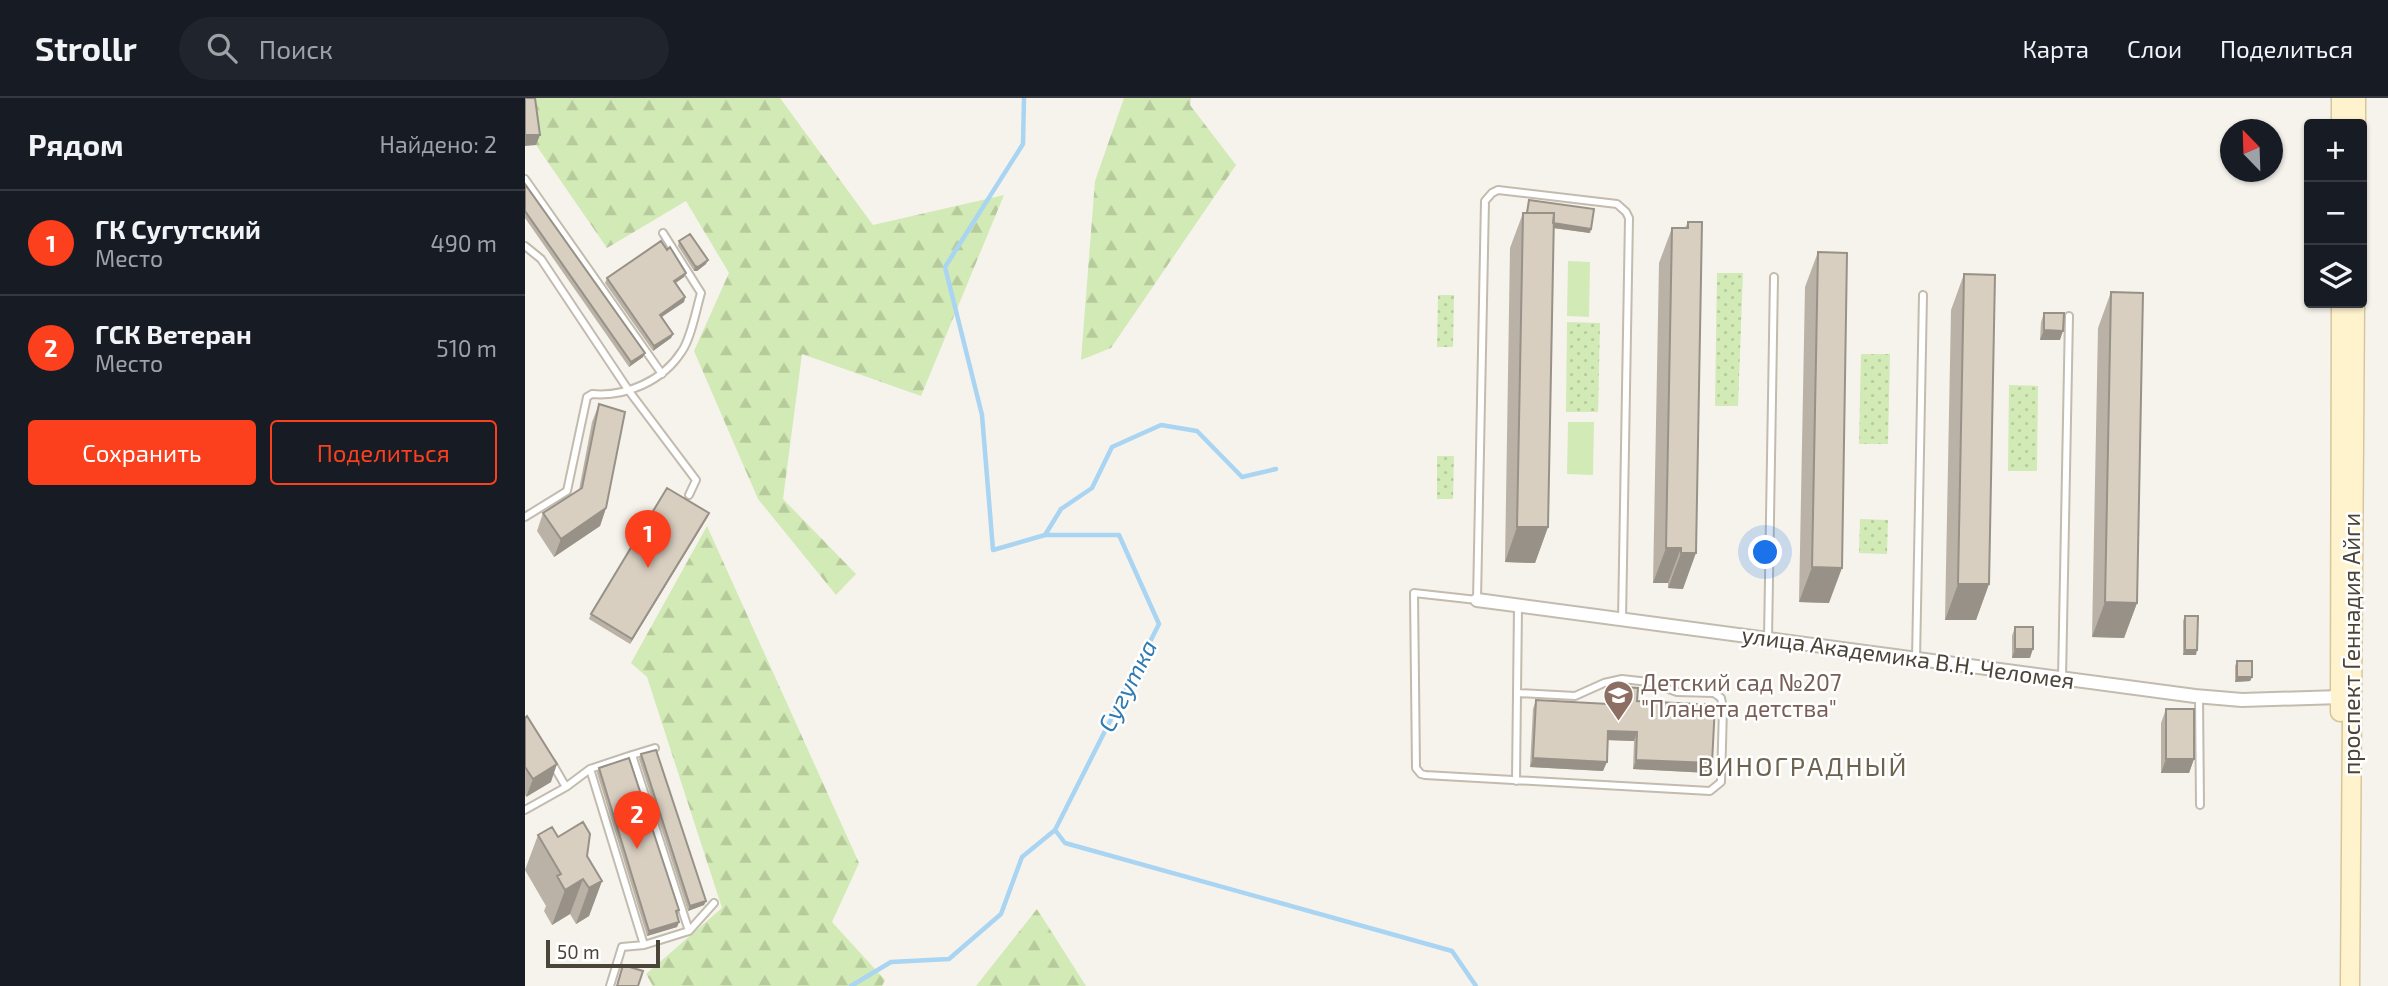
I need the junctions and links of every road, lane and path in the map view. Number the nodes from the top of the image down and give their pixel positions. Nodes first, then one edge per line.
1 (2341, 98) edge
2 (2356, 98) edge
3 (2341, 119) edge
4 (2356, 119) edge
5 (525, 179) edge
6 (663, 233) dead end
7 (525, 246) edge
8 (1774, 277) dead end
9 (1923, 295) dead end
10 (2341, 308) edge
11 (2355, 308) edge
12 (2069, 316) dead end
13 (662, 374) junction
14 (629, 391) junction
15 (689, 495) dead end
16 (525, 517) edge
17 (1477, 600) junction
18 (1518, 607) junction
19 (1622, 620) junction
20 (1768, 639) junction
21 (1916, 660) junction
22 (2062, 679) junction
23 (1517, 694) junction
24 (2199, 697) junction
25 (2346, 697) junction
26 (655, 748) edge
27 (632, 755) junction
28 (547, 756) edge
29 (590, 769) junction
30 (1516, 782) junction
31 (566, 788) junction
32 (2200, 805) dead end
33 (525, 810) edge
34 (714, 903) dead end
35 (689, 931) junction
36 (644, 945) junction
37 (610, 986) edge
38 (2339, 986) edge
39 (2350, 986) edge

1 - 3 main road
2 - 4 main road
5 - 13 lane
6 - 13 lane
7 - 14 lane
8 - 20 lane
9 - 21 lane
10 - 25 main road, проспект Геннадия Айги
11 - 25 main road, проспект Геннадия Айги
12 - 22 lane
13 - 14 lane
14 - 15 lane
14 - 16 lane
17 - 18 street, улица Академика В.Н. Челомея
17 - 19 lane
17 - 30 lane
18 - 19 street, улица Академика В.Н. Челомея
18 - 23 lane
19 - 20 street, улица Академика В.Н. Челомея
20 - 21 street, улица Академика В.Н. Челомея
21 - 22 street, улица Академика В.Н. Челомея
22 - 24 street, улица Академика В.Н. Челомея
23 - 30 lane
23 - 30 lane
24 - 25 street, улица Академика В.Н. Челомея
24 - 32 lane
25 - 38 main road, проспект Геннадия Айги
25 - 39 main road, проспект Геннадия Айги
26 - 27 lane
27 - 29 lane
27 - 35 lane
28 - 31 lane
29 - 31 lane
29 - 36 lane
31 - 33 lane
34 - 35 lane
35 - 36 lane
36 - 37 lane

